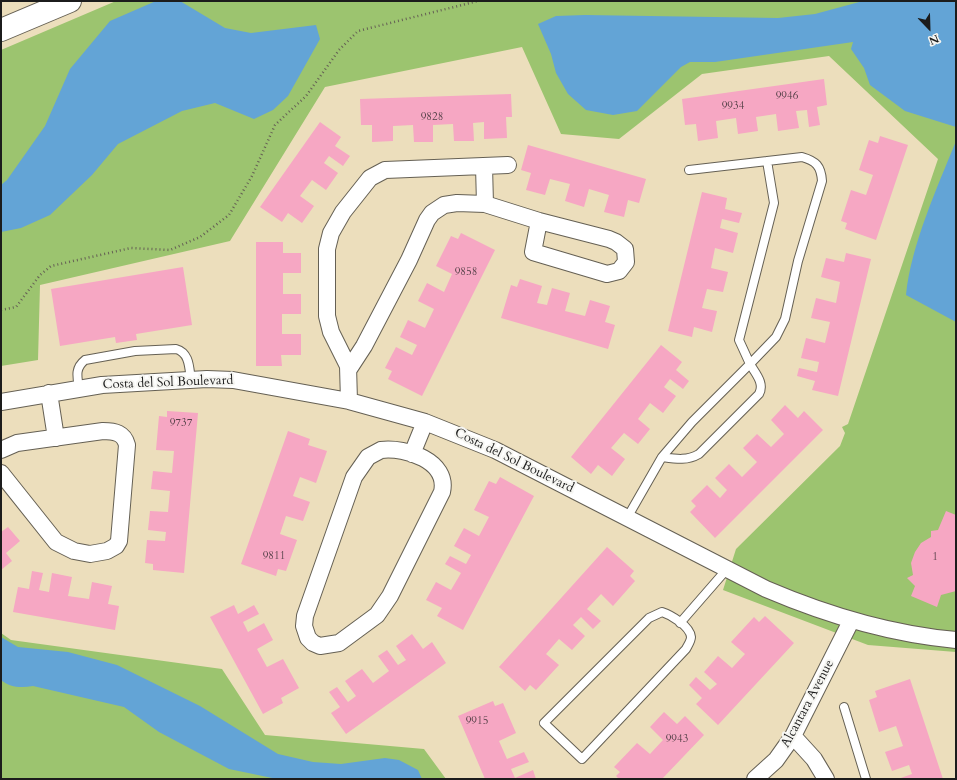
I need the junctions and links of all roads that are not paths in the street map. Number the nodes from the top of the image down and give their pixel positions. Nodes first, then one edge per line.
1 (67, 2) edge
2 (1, 30) edge
3 (767, 161) junction
4 (508, 165) dead end
5 (484, 166) junction
6 (689, 170) dead end
7 (485, 204) junction
8 (539, 221) junction
9 (750, 364) junction
10 (349, 369) junction
11 (191, 380) junction
12 (79, 388) junction
13 (49, 393) junction
14 (349, 401) junction
15 (1, 402) edge
16 (426, 422) junction
17 (56, 438) junction
18 (1, 450) edge
19 (412, 454) junction
20 (662, 457) junction
21 (1, 473) edge
22 (627, 518) junction
23 (727, 569) junction
24 (851, 621) junction
25 (680, 623) junction
26 (956, 639) edge
27 (844, 707) dead end
28 (793, 736) junction
29 (755, 779) edge
30 (826, 779) edge
31 (866, 779) edge

1 - 2 street
3 - 6 lane
3 - 9 lane
3 - 9 lane
4 - 5 street
5 - 7 street
5 - 10 street
7 - 8 street
7 - 10 street
8 - 8 street
9 - 20 lane
9 - 20 lane
10 - 14 street
11 - 12 street, Costa del Sol Boulevard
11 - 12 lane
11 - 14 street, Costa del Sol Boulevard
12 - 13 street, Costa del Sol Boulevard
13 - 15 street, Costa del Sol Boulevard
13 - 17 street
14 - 16 street, Costa del Sol Boulevard
16 - 19 street
16 - 22 street, Costa del Sol Boulevard
17 - 18 street
17 - 21 street
19 - 19 street
20 - 22 lane
22 - 23 street, Costa del Sol Boulevard
23 - 24 street, Costa del Sol Boulevard
23 - 25 lane
24 - 26 street, Costa del Sol Boulevard
24 - 28 street, Alcantara Avenue
25 - 25 lane
27 - 31 lane
28 - 29 street, Alcantara Avenue
28 - 30 street

